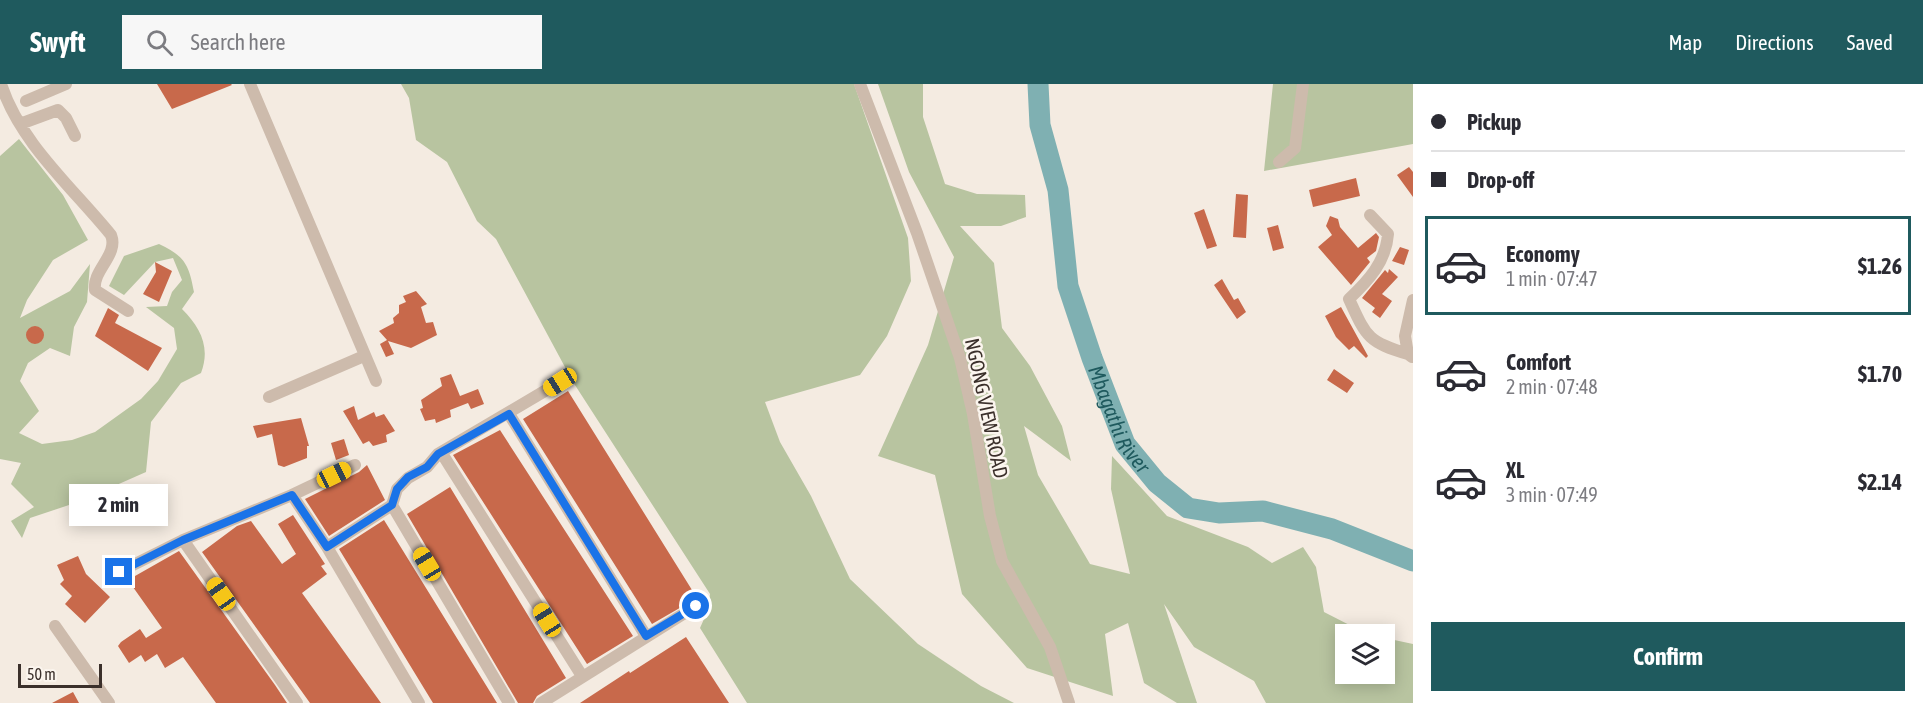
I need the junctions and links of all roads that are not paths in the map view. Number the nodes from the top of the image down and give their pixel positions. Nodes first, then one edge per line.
1 (1, 84) edge
2 (66, 84) edge
3 (250, 84) edge
4 (860, 84) edge
5 (1303, 84) edge
6 (26, 101) dead end
7 (20, 124) junction
8 (75, 136) dead end
9 (1279, 162) dead end
10 (1371, 215) dead end
11 (1413, 300) edge
12 (128, 311) dead end
13 (364, 356) junction
14 (1410, 356) edge
15 (376, 381) dead end
16 (560, 382) dead end
17 (269, 397) dead end
18 (509, 414) junction
19 (441, 452) junction
20 (355, 465) dead end
21 (292, 495) junction
22 (392, 505) junction
23 (183, 540) junction
24 (327, 547) junction
25 (119, 572) dead end
26 (696, 606) dead end
27 (55, 626) dead end
28 (646, 636) junction
29 (582, 676) junction
30 (109, 703) edge
31 (297, 703) edge
32 (419, 703) edge
33 (509, 703) edge
34 (541, 703) edge
35 (1069, 703) edge

1 - 7 street
2 - 6 street
3 - 13 street
4 - 35 street, NGONG VIEW ROAD
5 - 9 street
7 - 8 street
7 - 12 street
10 - 14 street
11 - 14 street
13 - 15 street
13 - 17 street
16 - 18 street
18 - 19 street
18 - 28 street
19 - 22 street
19 - 29 street
20 - 21 street
21 - 23 street
21 - 24 street
22 - 24 street
22 - 33 street
23 - 25 street
23 - 31 street
24 - 32 street
26 - 28 street
27 - 30 street
28 - 29 street
29 - 34 street

